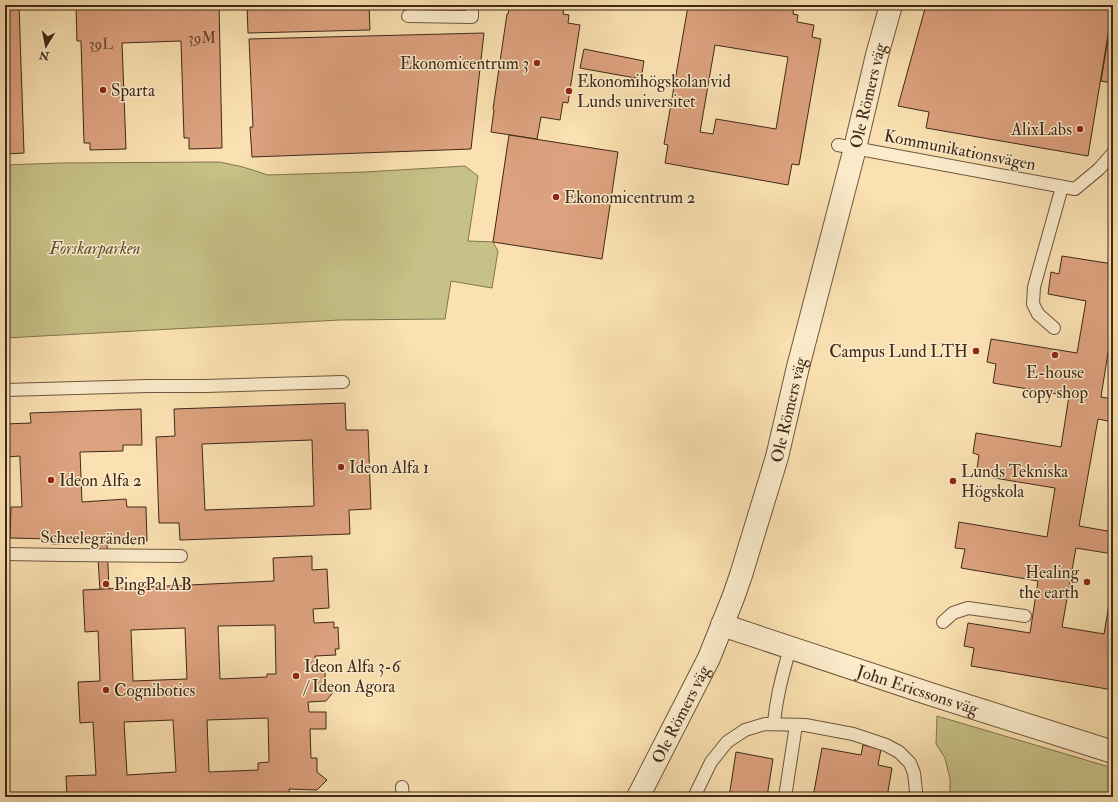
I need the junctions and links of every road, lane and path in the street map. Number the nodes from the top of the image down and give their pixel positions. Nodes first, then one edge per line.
1 (472, 5) edge
2 (891, 5) edge
3 (408, 16) dead end
4 (846, 146) junction
5 (1113, 153) edge
6 (1062, 187) junction
7 (1054, 328) dead end
8 (343, 382) dead end
9 (5, 390) edge
10 (5, 554) edge
11 (181, 556) dead end
12 (1025, 616) dead end
13 (943, 622) dead end
14 (722, 625) junction
15 (790, 648) junction
16 (774, 724) junction
17 (796, 725) junction
18 (1113, 752) edge
19 (638, 797) edge
20 (694, 797) edge
21 (785, 797) edge
22 (915, 797) edge

1 - 3 lane
2 - 4 street, Ole Römers väg
4 - 6 lane, Kommunikationsvägen
4 - 14 street, Ole Römers väg
5 - 6 lane, Kommunikationsvägen
6 - 7 lane
8 - 9 lane
10 - 11 lane, Scheelegränden
12 - 13 lane
14 - 15 street, John Ericssons väg
14 - 19 street, Ole Römers väg
15 - 16 lane
15 - 18 street, John Ericssons väg
16 - 17 lane
16 - 20 lane
17 - 21 lane
17 - 22 lane

